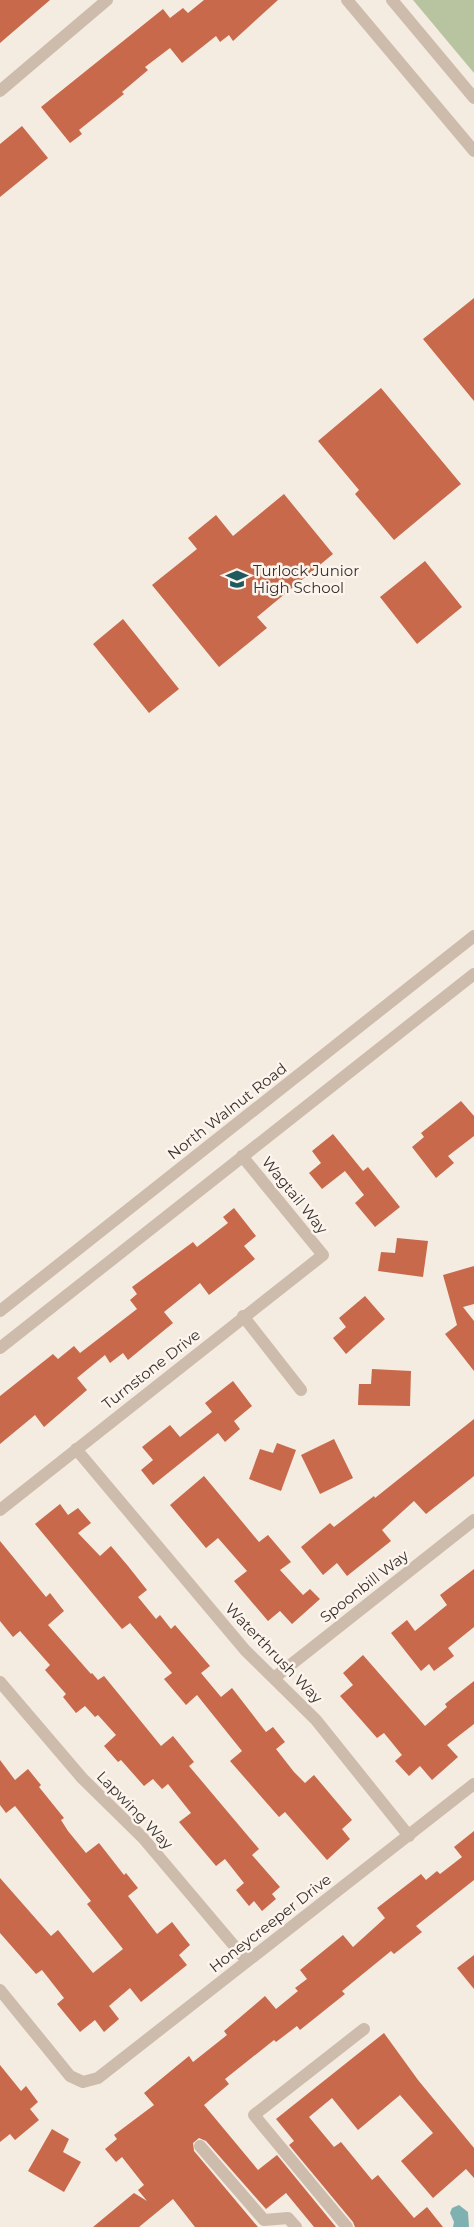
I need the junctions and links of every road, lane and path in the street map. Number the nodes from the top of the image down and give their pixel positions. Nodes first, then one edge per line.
1 (108, 0) edge
2 (346, 0) edge
3 (392, 0) edge
4 (0, 91) edge
5 (474, 98) edge
6 (474, 151) edge
7 (474, 936) edge
8 (474, 974) edge
9 (242, 1156) junction
10 (323, 1255) joint
11 (0, 1310) edge
12 (243, 1316) junction
13 (0, 1348) edge
14 (301, 1390) dead end
15 (76, 1449) junction
16 (0, 1510) edge
17 (474, 1520) edge
18 (274, 1678) junction
19 (0, 1682) edge
20 (474, 1784) edge
21 (408, 1836) junction
22 (247, 1961) junction
23 (0, 1990) edge
24 (364, 2029) dead end
25 (200, 2146) dead end
26 (296, 2227) edge
27 (346, 2227) edge

1 - 4 street
2 - 6 street
3 - 5 street
7 - 11 street, North Walnut Road
8 - 9 street
9 - 10 street, Wagtail Way
9 - 13 street
10 - 12 street, Turnstone Drive
12 - 14 street
12 - 15 street, Turnstone Drive
15 - 16 street, Turnstone Drive
15 - 18 street, Waterthrush Way
17 - 18 street, Spoonbill Way
18 - 21 street, Waterthrush Way
19 - 22 street, Lapwing Way
20 - 21 street, Honeycreeper Drive
21 - 22 street, Honeycreeper Drive
22 - 23 street, Honeycreeper Drive
24 - 27 street
25 - 26 street

